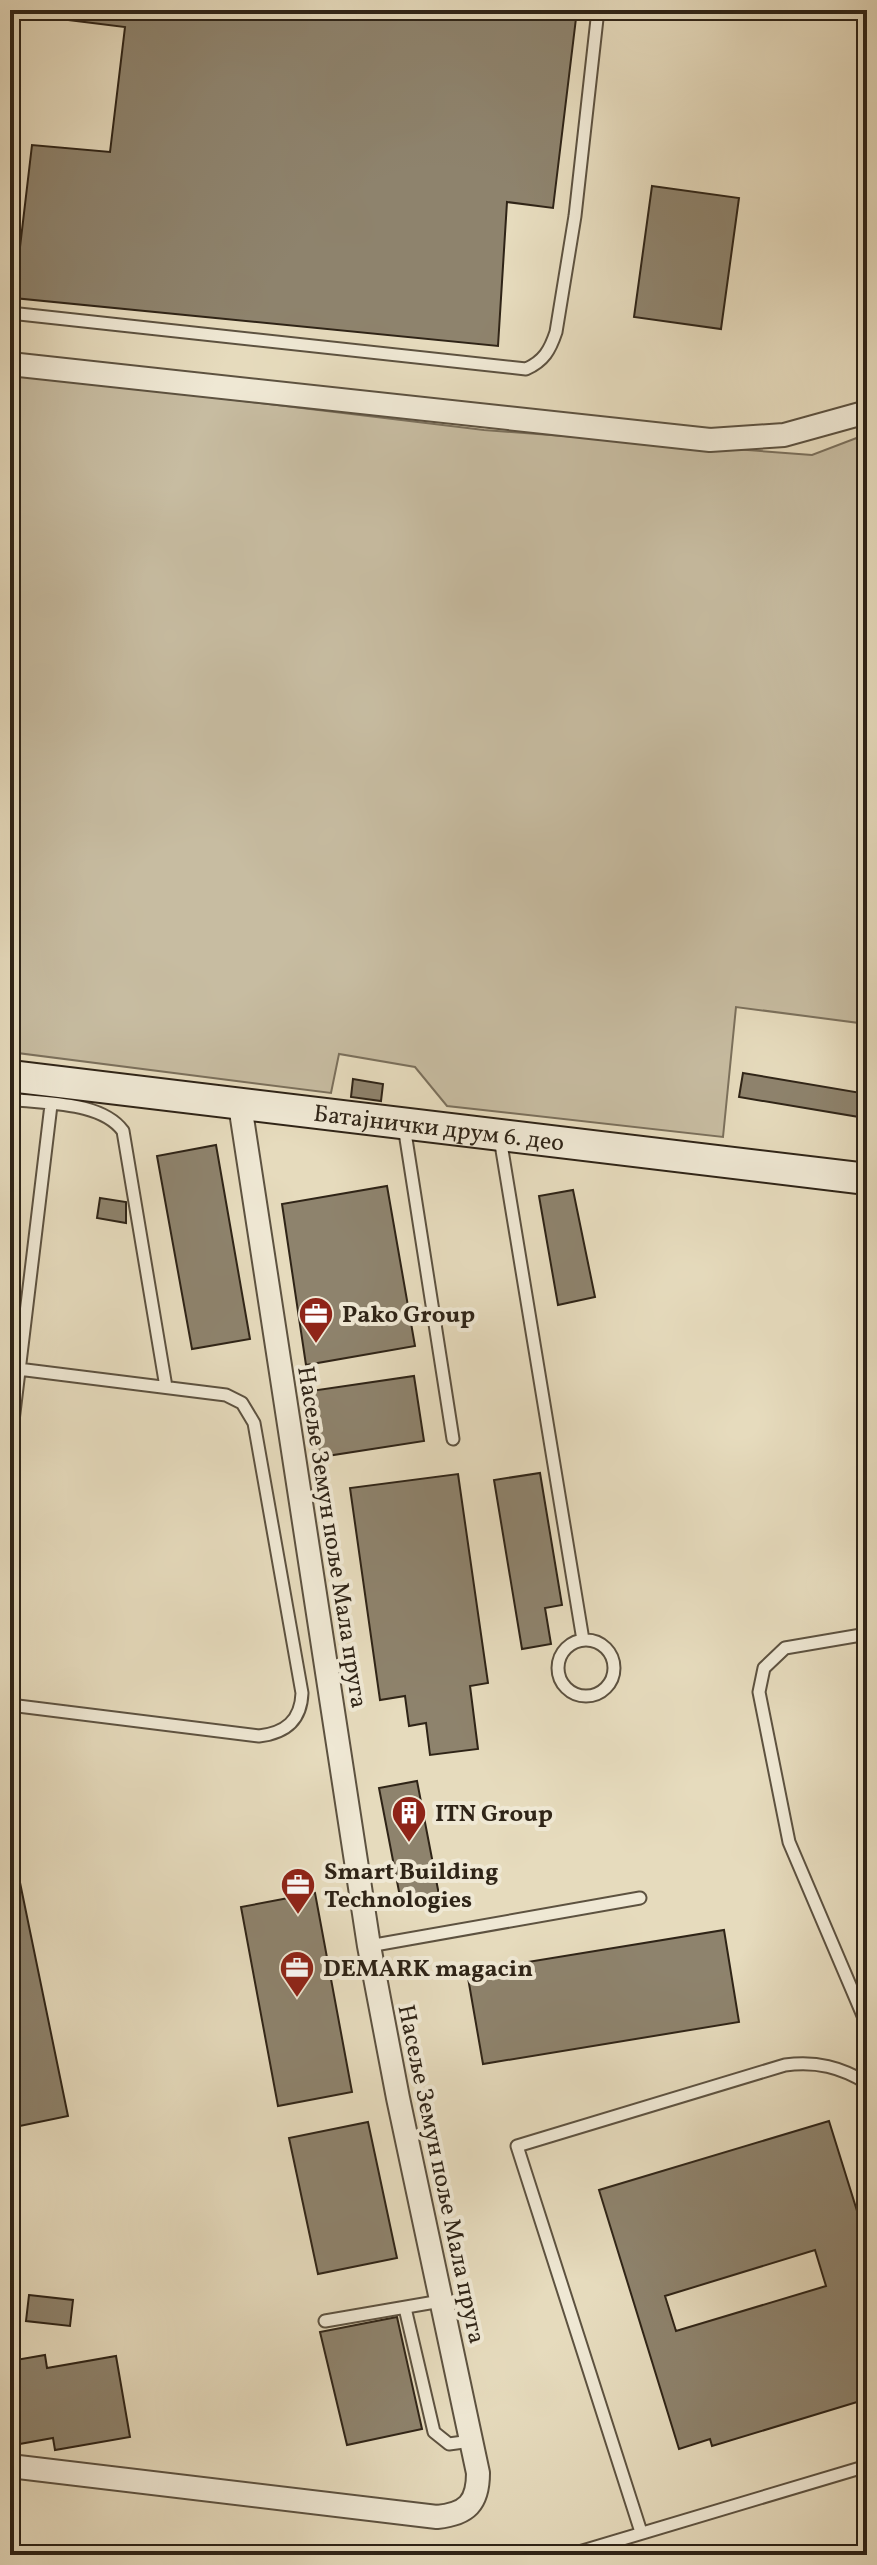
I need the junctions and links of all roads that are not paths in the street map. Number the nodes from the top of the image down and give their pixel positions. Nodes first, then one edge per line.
1 (598, 10) edge
2 (10, 313) edge
3 (10, 364) edge
4 (867, 412) edge
5 (10, 1076) edge
6 (10, 1099) edge
7 (51, 1105) junction
8 (240, 1105) junction
9 (404, 1126) junction
10 (500, 1138) junction
11 (867, 1179) edge
12 (18, 1369) junction
13 (166, 1387) junction
14 (453, 1439) dead end
15 (10, 1446) edge
16 (867, 1634) edge
17 (583, 1640) junction
18 (10, 1705) edge
19 (640, 1898) dead end
20 (369, 1946) junction
21 (867, 2025) edge
22 (867, 2083) edge
23 (441, 2301) junction
24 (405, 2308) junction
25 (325, 2321) dead end
26 (471, 2441) junction
27 (10, 2466) edge
28 (867, 2466) edge
29 (641, 2532) junction
30 (569, 2555) edge

1 - 2 lane
3 - 4 street
5 - 8 street, Батајнички друм 6. део
6 - 7 lane
7 - 12 lane
7 - 13 lane
8 - 9 street, Батајнички друм 6. део
8 - 20 street, Насеље Земун поље Мала пруга
9 - 10 street, Батајнички друм 6. део
9 - 14 lane
10 - 11 street, Батајнички друм 6. део
10 - 17 lane
12 - 13 lane
12 - 15 lane
13 - 18 lane
16 - 21 lane
17 - 17 lane
19 - 20 lane
20 - 23 street, Насеље Земун поље Мала пруга
22 - 29 lane
23 - 24 lane
23 - 26 street, Насеље Земун поље Мала пруга
24 - 25 lane
24 - 26 lane
26 - 27 street, Насеље Земун поље Мала пруга
28 - 29 lane
29 - 30 lane

